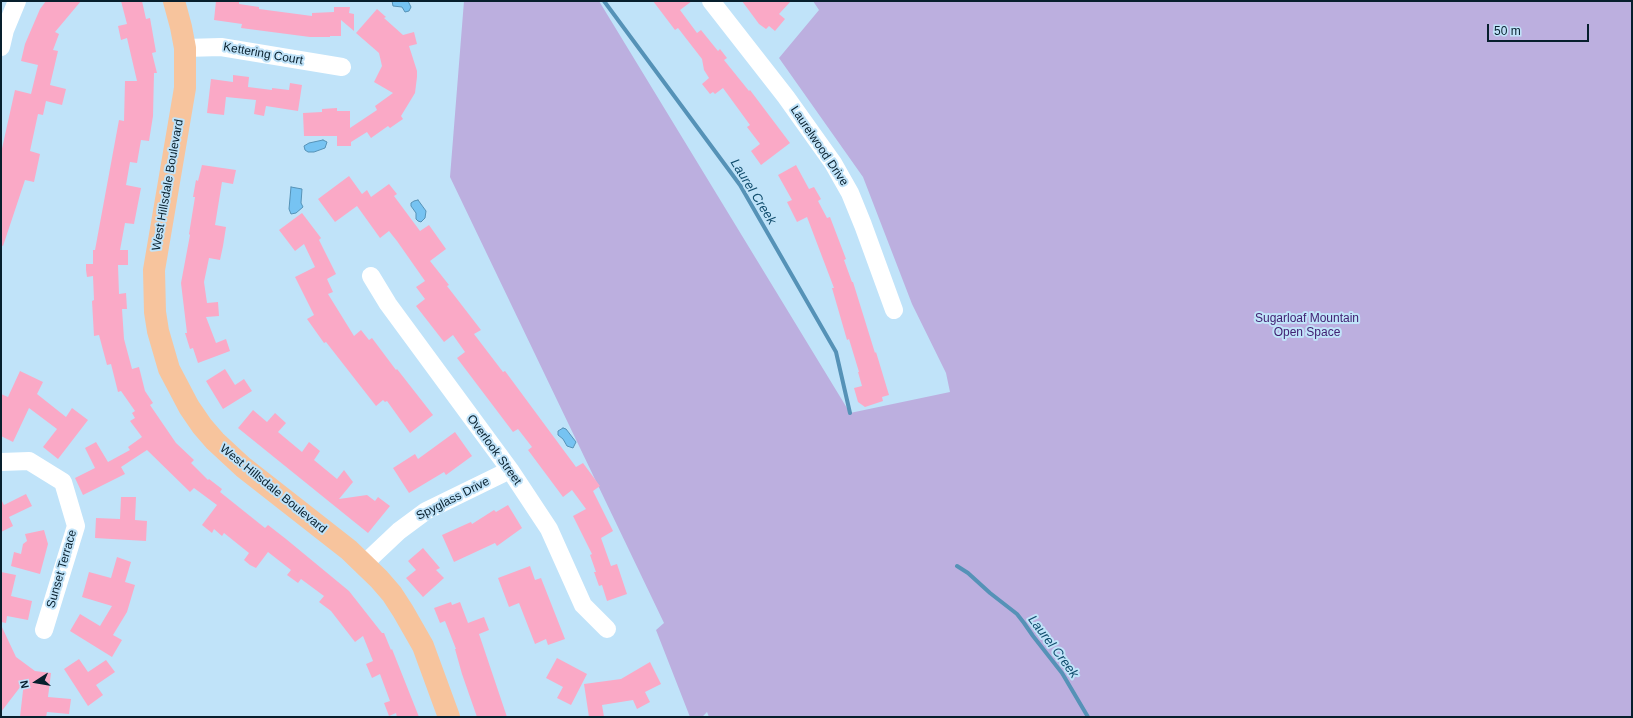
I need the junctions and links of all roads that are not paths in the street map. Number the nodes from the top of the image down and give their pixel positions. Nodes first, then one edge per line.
1 (17, 1) edge
2 (174, 1) edge
3 (711, 1) edge
4 (1, 47) edge
5 (185, 48) junction
6 (342, 67) dead end
7 (371, 276) dead end
8 (894, 310) dead end
9 (1, 462) edge
10 (510, 470) junction
11 (364, 564) junction
12 (607, 629) dead end
13 (44, 630) dead end
14 (449, 717) edge

1 - 4 street
2 - 5 main road, West Hillsdale Boulevard
3 - 8 street, Laurelwood Drive
5 - 6 street, Kettering Court
5 - 11 main road, West Hillsdale Boulevard
7 - 10 street, Overlook Street
9 - 13 street, Sunset Terrace
10 - 11 street, Spyglass Drive
10 - 12 street, Overlook Street
11 - 14 main road, West Hillsdale Boulevard

